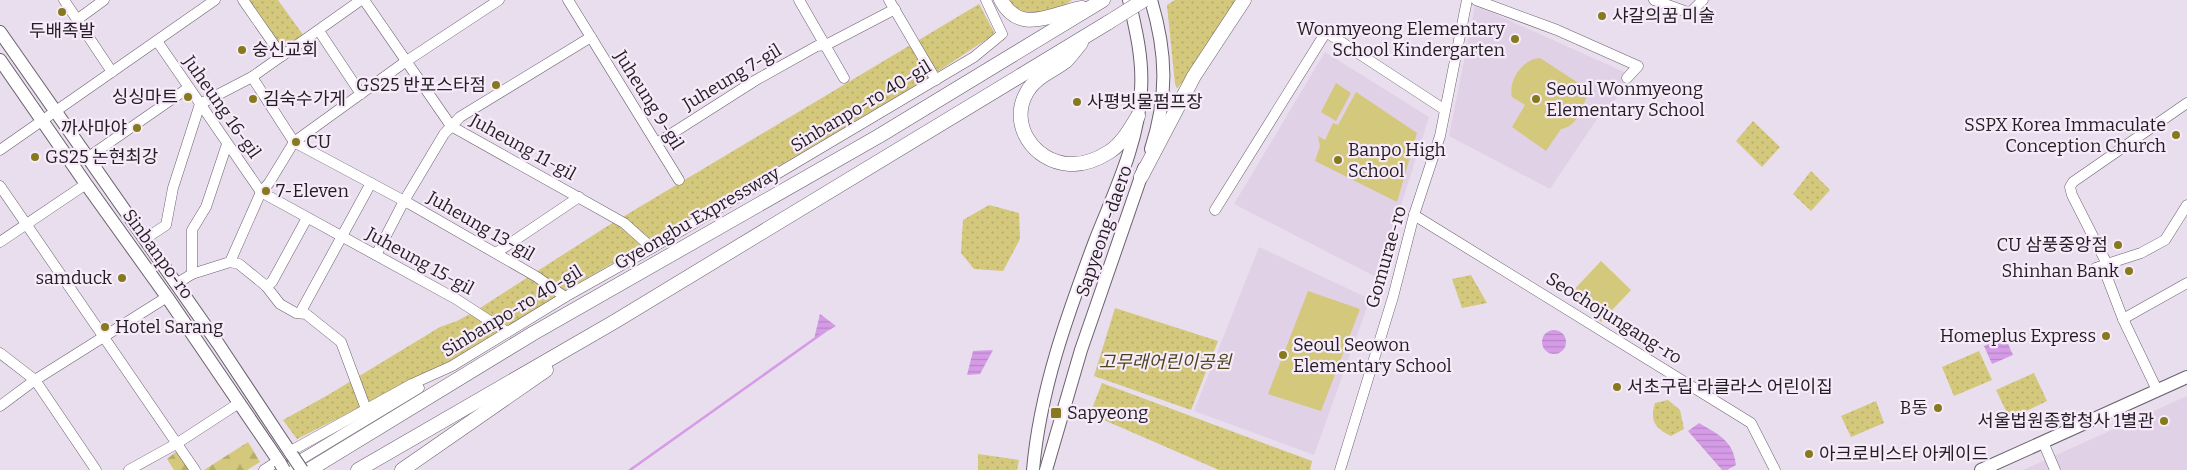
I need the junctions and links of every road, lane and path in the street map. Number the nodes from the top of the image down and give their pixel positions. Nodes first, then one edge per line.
1 (64, 0) edge
2 (104, 0) edge
3 (215, 0) edge
4 (243, 0) edge
5 (363, 0) edge
6 (499, 0) edge
7 (568, 0) edge
8 (799, 0) edge
9 (986, 0) edge
10 (1000, 0) edge
11 (1129, 0) edge
12 (1144, 0) edge
13 (1151, 0) edge
14 (1244, 0) edge
15 (1467, 0) edge
16 (1476, 0) edge
17 (1654, 0) edge
18 (1703, 0) edge
19 (1098, 3) edge
20 (892, 4) edge
21 (78, 19) junction
22 (319, 31) junction
23 (0, 32) edge
24 (1087, 36) junction
25 (591, 37) junction
26 (157, 41) junction
27 (826, 45) junction
28 (282, 56) junction
29 (0, 60) edge
30 (405, 62) junction
31 (112, 72) junction
32 (252, 77) junction
33 (844, 78) dead end
34 (1627, 78) dead end
35 (936, 80) junction
36 (188, 88) junction
37 (361, 94) junction
38 (2187, 103) edge
39 (200, 104) junction
40 (1445, 110) junction
41 (55, 112) junction
42 (1138, 116) junction
43 (42, 120) junction
44 (452, 126) junction
45 (294, 142) junction
46 (658, 142) junction
47 (227, 144) junction
48 (0, 150) edge
49 (87, 158) junction
50 (1141, 177) junction
51 (679, 180) dead end
52 (371, 183) junction
53 (86, 184) junction
54 (0, 186) edge
55 (260, 192) junction
56 (579, 197) junction
57 (404, 201) junction
58 (2187, 205) edge
59 (1215, 210) dead end
60 (1414, 215) junction
61 (307, 218) junction
62 (26, 224) junction
63 (342, 236) junction
64 (145, 239) junction
65 (0, 242) edge
66 (652, 248) junction
67 (496, 253) junction
68 (376, 255) junction
69 (230, 262) junction
70 (2107, 264) junction
71 (192, 274) junction
72 (2187, 283) edge
73 (176, 284) junction
74 (266, 286) junction
75 (167, 296) junction
76 (565, 297) junction
77 (300, 313) junction
78 (2123, 318) junction
79 (614, 322) junction
80 (507, 332) junction
81 (104, 336) junction
82 (0, 353) edge
83 (452, 366) junction
84 (2187, 377) edge
85 (35, 380) junction
86 (2158, 390) junction
87 (239, 402) junction
88 (0, 406) edge
89 (366, 409) junction
90 (2043, 442) junction
91 (176, 444) junction
92 (291, 454) junction
93 (281, 466) edge
94 (96, 470) edge
95 (129, 470) edge
96 (195, 470) edge
97 (264, 470) edge
98 (302, 470) edge
99 (309, 470) edge
100 (358, 470) edge
101 (402, 470) edge
102 (1033, 470) edge
103 (1046, 470) edge
104 (1340, 470) edge
105 (1775, 470) edge
106 (1981, 470) edge
107 (2055, 470) edge

1 - 21 street
2 - 21 street
3 - 26 street
4 - 28 street
5 - 22 street
5 - 30 street, Juheung 11-gil
6 - 30 street
7 - 25 street, Juheung 9-gil
8 - 27 street
9 - 35 street, Sinbanpo-ro 40-gil
10 - 19 highway
11 - 42 main road
12 - 24 highway, bridge
13 - 50 main road, Sapyeong-daero
14 - 50 highway
15 - 40 street, Gomurae-ro
16 - 34 street
17 - 18 street
19 - 99 highway, Gyeongbu Expressway
20 - 27 street, Juheung 7-gil
20 - 35 street
21 - 31 street
22 - 28 street
22 - 37 street
23 - 41 main road, Sinbanpo-ro
24 - 42 highway
24 - 79 highway
25 - 44 street
25 - 46 street, Juheung 9-gil
26 - 31 street
26 - 36 street, Juheung 16-gil
27 - 33 street
27 - 46 street, Juheung 7-gil
28 - 32 street
29 - 43 main road, Sinbanpo-ro
30 - 37 street
30 - 44 street, Juheung 11-gil
31 - 41 street
32 - 39 street
32 - 45 street
35 - 66 street, Sinbanpo-ro 40-gil
36 - 39 street, Juheung 16-gil
36 - 49 street
37 - 45 street
38 - 70 street
39 - 47 street, Juheung 16-gil
39 - 64 street
40 - 59 street
40 - 60 street, Gomurae-ro
41 - 43 street
41 - 49 main road, Sinbanpo-ro
42 - 102 main road
43 - 48 street
43 - 53 main road, Sinbanpo-ro
44 - 56 street, Juheung 11-gil
44 - 57 street, Juheung 11-gil
45 - 52 street, Juheung 13-gil
45 - 55 street
46 - 51 street, Juheung 9-gil
47 - 55 street, Juheung 16-gil
47 - 71 street
49 - 64 main road, Sinbanpo-ro
50 - 103 main road, Sapyeong-daero
52 - 57 street, Juheung 13-gil
52 - 63 street
53 - 62 street
53 - 75 main road, Sinbanpo-ro
54 - 62 street
55 - 61 street, Juheung 15-gil
55 - 69 street
56 - 66 street, Juheung 11-gil
56 - 67 street, Juheung 11-gil
57 - 67 street, Juheung 13-gil
57 - 68 street, Juheung 13-gil
58 - 70 street
60 - 104 street, Gomurae-ro
60 - 105 street, Seochojungang-ro
61 - 63 street, Juheung 15-gil
61 - 74 street
62 - 65 street
62 - 81 street
63 - 68 street, Juheung 15-gil
63 - 77 street, Juheung 15-gil
64 - 73 main road, Sinbanpo-ro
66 - 76 street, Sinbanpo-ro 40-gil
67 - 76 street, Juheung 13-gil
68 - 80 street, Juheung 15-gil
69 - 71 street
69 - 74 street
70 - 78 street
71 - 73 street
72 - 78 street
73 - 92 main road, Sinbanpo-ro
74 - 77 street
75 - 81 street
75 - 87 main road, Sinbanpo-ro
76 - 80 street, Sinbanpo-ro 40-gil
77 - 89 street
78 - 86 street
79 - 100 highway
79 - 101 highway
80 - 83 street, Sinbanpo-ro 40-gil
81 - 85 street
81 - 91 street
82 - 85 street
83 - 89 street, Sinbanpo-ro 40-gil
83 - 93 street
84 - 86 main road
85 - 88 street
85 - 94 street
86 - 90 main road
87 - 91 street
87 - 93 main road, Sinbanpo-ro
89 - 92 street, Sinbanpo-ro 40-gil
90 - 106 main road
90 - 107 street
91 - 95 street
91 - 96 street
92 - 98 main road, Sinbanpo-ro, bridge
93 - 97 street

